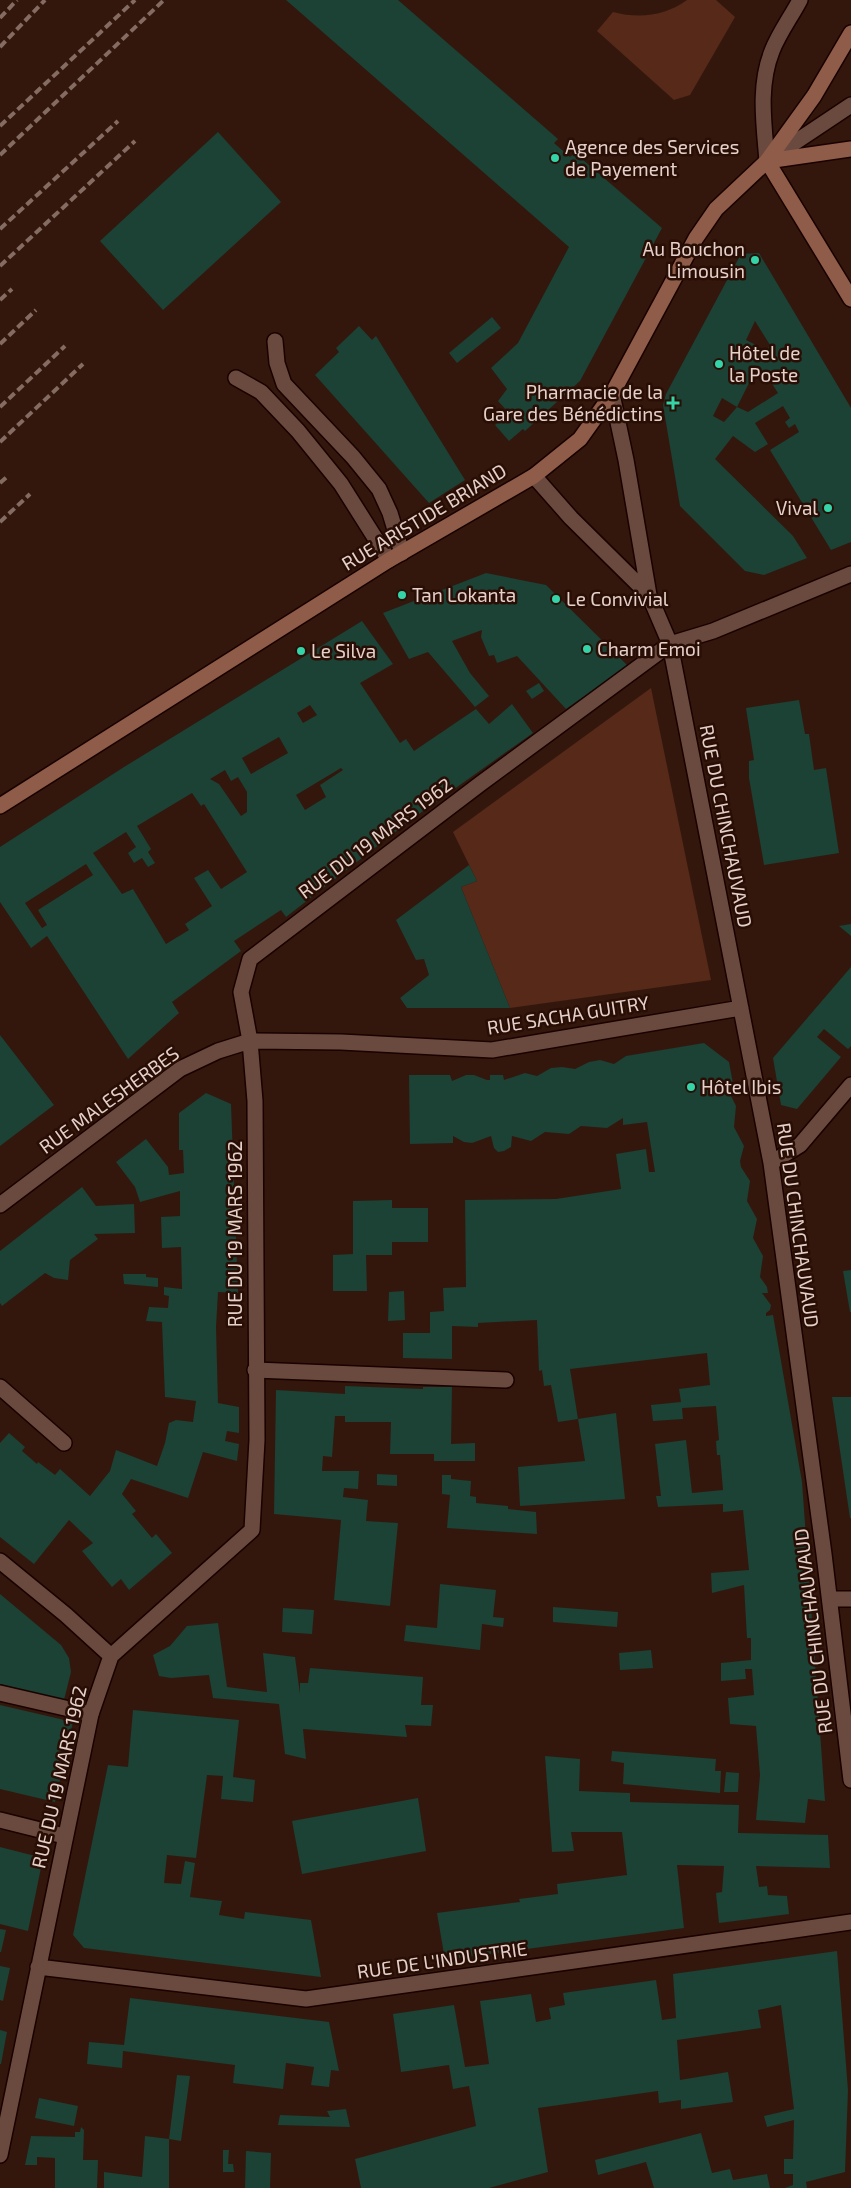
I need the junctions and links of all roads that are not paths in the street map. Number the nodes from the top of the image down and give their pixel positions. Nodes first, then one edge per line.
1 (800, 0) edge
2 (851, 33) edge
3 (851, 105) edge
4 (851, 148) edge
5 (767, 161) junction
6 (851, 299) edge
7 (275, 341) dead end
8 (236, 378) dead end
9 (612, 394) junction
10 (534, 476) junction
11 (396, 556) junction
12 (851, 574) edge
13 (649, 595) junction
14 (670, 644) junction
15 (0, 806) edge
16 (741, 1008) junction
17 (250, 1041) junction
18 (851, 1085) edge
19 (771, 1163) junction
20 (0, 1205) edge
21 (256, 1370) junction
22 (506, 1380) dead end
23 (0, 1387) edge
24 (64, 1444) dead end
25 (0, 1561) edge
26 (830, 1599) junction
27 (851, 1599) edge
28 (111, 1656) junction
29 (0, 1692) edge
30 (91, 1714) junction
31 (851, 1780) edge
32 (0, 1820) edge
33 (64, 1836) junction
34 (851, 1922) edge
35 (38, 1967) junction
36 (7, 2081) edge
37 (0, 2155) edge

1 - 5 street
2 - 5 street, RUE ARISTIDE BRIAND
3 - 5 street
4 - 5 street
5 - 6 street
5 - 9 street, RUE ARISTIDE BRIAND
7 - 11 street
8 - 11 street
9 - 10 street, RUE ARISTIDE BRIAND
9 - 13 street, RUE DU CHINCHAUVAUD
10 - 11 street, RUE ARISTIDE BRIAND
10 - 13 street, RUE DU CHINCHAUVAUD
11 - 15 street, RUE ARISTIDE BRIAND
12 - 14 street, RUE DU 19 MARS 1962
13 - 14 street, RUE DU CHINCHAUVAUD
14 - 16 street, RUE DU CHINCHAUVAUD
14 - 17 street, RUE DU 19 MARS 1962
16 - 17 street, RUE SACHA GUITRY
16 - 19 street, RUE DU CHINCHAUVAUD
17 - 20 street, RUE MALESHERBES
17 - 21 street, RUE DU 19 MARS 1962
18 - 19 street
19 - 26 street, RUE DU CHINCHAUVAUD
21 - 22 street
21 - 28 street, RUE DU 19 MARS 1962
23 - 24 street
25 - 28 street
26 - 27 street
26 - 31 street, RUE DU CHINCHAUVAUD
28 - 30 street, RUE DU 19 MARS 1962
29 - 30 street
30 - 33 street, RUE DU 19 MARS 1962
32 - 33 street
33 - 35 street, RUE DU 19 MARS 1962
34 - 35 street, RUE DE L'INDUSTRIE
35 - 36 street, RUE DU 19 MARS 1962
36 - 37 street, RUE DU 19 MARS 1962

